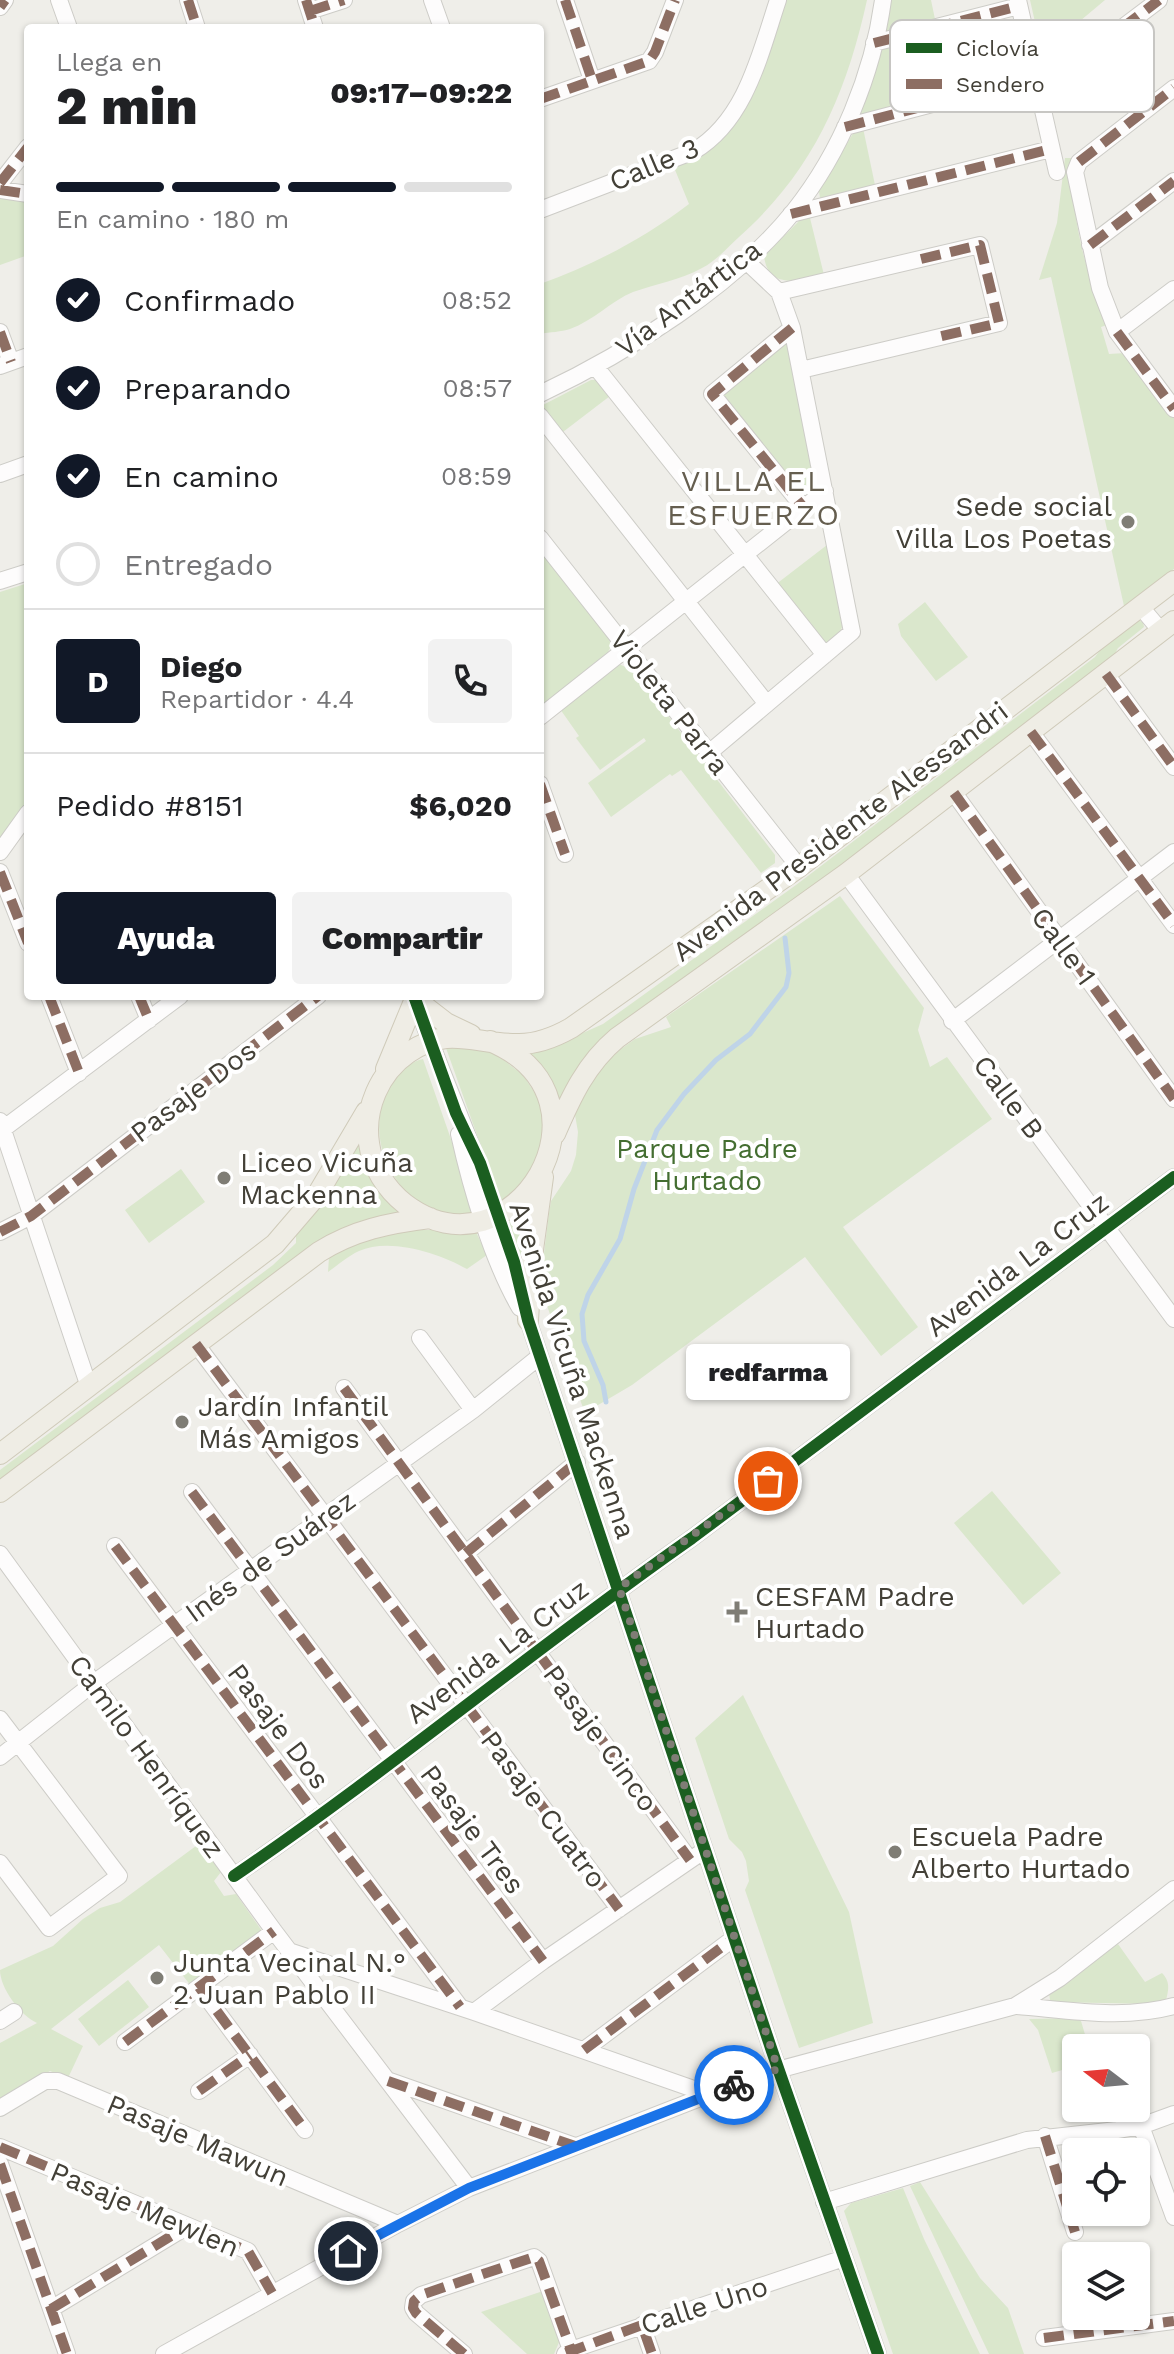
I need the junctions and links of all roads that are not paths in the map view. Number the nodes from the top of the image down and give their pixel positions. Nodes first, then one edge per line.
1 (5, 0) edge
2 (59, 0) edge
3 (188, 0) edge
4 (344, 0) edge
5 (432, 0) edge
6 (565, 0) edge
7 (675, 0) edge
8 (778, 0) edge
9 (883, 0) edge
10 (1159, 0) edge
11 (1019, 3) edge
12 (308, 6) edge
13 (0, 7) edge
14 (957, 20) edge
15 (1133, 20) edge
16 (68, 24) edge
17 (196, 24) edge
18 (441, 24) edge
19 (890, 39) edge
20 (874, 43) junction
21 (592, 80) junction
22 (1174, 88) edge
23 (544, 98) edge
24 (1154, 104) edge
25 (902, 112) edge
26 (1043, 112) edge
27 (1143, 112) edge
28 (845, 127) junction
29 (1051, 149) junction
30 (24, 152) edge
31 (1057, 172) dead end
32 (1174, 181) edge
33 (0, 183) edge
34 (0, 190) edge
35 (24, 193) edge
36 (544, 208) edge
37 (791, 214) junction
38 (1090, 245) junction
39 (745, 260) junction
40 (1174, 289) edge
41 (779, 292) junction
42 (792, 328) junction
43 (0, 332) edge
44 (1117, 332) junction
45 (24, 357) edge
46 (5, 364) edge
47 (595, 366) junction
48 (801, 370) junction
49 (544, 392) edge
50 (1174, 409) edge
51 (544, 421) edge
52 (24, 465) edge
53 (0, 474) edge
54 (825, 491) junction
55 (804, 508) junction
56 (544, 543) edge
57 (744, 555) junction
58 (24, 573) edge
59 (0, 581) edge
60 (1174, 581) edge
61 (687, 600) junction
62 (1140, 606) junction
63 (1168, 626) edge
64 (627, 648) junction
65 (825, 655) junction
66 (1106, 674) junction
67 (767, 704) junction
68 (544, 714) edge
69 (1031, 732) junction
70 (710, 752) junction
71 (1174, 767) edge
72 (954, 793) junction
73 (544, 795) edge
74 (24, 819) edge
75 (0, 852) edge
76 (1174, 852) edge
77 (565, 854) dead end
78 (799, 867) junction
79 (0, 872) edge
80 (846, 874) junction
81 (1140, 878) junction
82 (1174, 925) edge
83 (24, 933) edge
84 (1059, 939) junction
85 (51, 1000) edge
86 (141, 1000) edge
87 (175, 1000) edge
88 (313, 1000) edge
89 (413, 1000) edge
90 (415, 1000) edge
91 (418, 1000) edge
92 (149, 1020) junction
93 (952, 1021) junction
94 (483, 1039) junction
95 (429, 1042) junction
96 (79, 1073) junction
97 (382, 1081) junction
98 (1174, 1099) edge
99 (372, 1101) junction
100 (2, 1125) edge
101 (552, 1141) junction
102 (545, 1167) junction
103 (1174, 1177) edge
104 (31, 1216) junction
105 (490, 1216) junction
106 (430, 1218) junction
107 (1107, 1227) junction
108 (0, 1232) edge
109 (1174, 1319) edge
110 (528, 1320) junction
111 (420, 1338) dead end
112 (196, 1344) junction
113 (540, 1356) junction
114 (89, 1387) junction
115 (344, 1388) dead end
116 (473, 1410) junction
117 (0, 1454) edge
118 (398, 1462) junction
119 (577, 1462) junction
120 (0, 1492) edge
121 (192, 1492) dead end
122 (326, 1515) junction
123 (115, 1546) dead end
124 (466, 1553) junction
125 (0, 1554) edge
126 (250, 1571) junction
127 (619, 1588) junction
128 (176, 1626) junction
129 (538, 1651) junction
130 (95, 1682) junction
131 (466, 1705) junction
132 (0, 1719) edge
133 (18, 1743) junction
134 (0, 1757) edge
135 (392, 1762) junction
136 (318, 1818) junction
137 (705, 1850) junction
138 (690, 1860) junction
139 (0, 1863) edge
140 (234, 1876) junction
141 (1174, 1889) edge
142 (619, 1909) junction
143 (274, 1931) junction
144 (734, 1938) junction
145 (292, 1952) junction
146 (543, 1961) junction
147 (199, 1987) junction
148 (1015, 2006) junction
149 (1174, 2006) edge
150 (467, 2010) junction
151 (125, 2042) dead end
152 (584, 2050) junction
153 (250, 2055) junction
154 (778, 2069) junction
155 (388, 2081) junction
156 (199, 2091) dead end
157 (708, 2094) junction
158 (0, 2108) edge
159 (1174, 2114) edge
160 (1141, 2126) junction
161 (305, 2130) dead end
162 (1045, 2136) junction
163 (575, 2146) junction
164 (0, 2147) edge
165 (0, 2164) edge
166 (469, 2188) junction
167 (824, 2202) junction
168 (1174, 2217) edge
169 (398, 2224) junction
170 (186, 2227) junction
171 (1075, 2232) dead end
172 (844, 2258) junction
173 (272, 2293) junction
174 (51, 2309) junction
175 (1174, 2321) edge
176 (642, 2325) junction
177 (1044, 2338) dead end
178 (602, 2347) edge
179 (568, 2352) edge
180 (67, 2354) edge
181 (164, 2354) edge
182 (464, 2354) edge
183 (652, 2354) edge
184 (878, 2354) edge

1 - 13 street
2 - 16 street
3 - 17 street
4 - 12 street
5 - 18 street
6 - 21 street
7 - 21 street
8 - 36 street, Calle 3
9 - 20 street, Vía Antártica
10 - 15 street
11 - 14 street
19 - 20 street
20 - 28 street, Vía Antártica
21 - 23 street
22 - 24 street
25 - 28 street
26 - 29 street
27 - 38 street
28 - 37 street, Vía Antártica
29 - 31 street
29 - 37 street
30 - 33 street
32 - 38 street
34 - 35 street
37 - 39 street, Vía Antártica
38 - 44 street
39 - 41 street
39 - 47 street, Vía Antártica
40 - 44 street
41 - 42 street
41 - 48 street
42 - 48 street
42 - 55 street
43 - 46 street
44 - 50 street
45 - 46 street
47 - 49 street, Vía Antártica
47 - 57 street
48 - 54 street
51 - 61 street
52 - 53 street
54 - 55 street
54 - 65 street
55 - 57 street
56 - 64 street, Violeta Parra
57 - 61 street
57 - 65 street
58 - 59 street
60 - 62 main road, Avenida Presidente Alessandri
61 - 64 street
61 - 67 street
62 - 63 street
62 - 78 main road, Avenida Presidente Alessandri
63 - 66 main road, Avenida Presidente Alessandri
64 - 68 street
64 - 70 street, Violeta Parra
65 - 67 street
66 - 69 main road, Avenida Presidente Alessandri
66 - 71 street
67 - 70 street
69 - 72 main road, Avenida Presidente Alessandri
69 - 81 street
70 - 78 street, Violeta Parra
72 - 80 main road, Avenida Presidente Alessandri
72 - 84 street, Calle 1
73 - 77 street
74 - 75 street
76 - 81 street
78 - 94 main road, Avenida Presidente Alessandri
79 - 83 street
80 - 93 street, Calle B
80 - 101 main road, Avenida Presidente Alessandri
81 - 82 street
81 - 84 street
84 - 93 street
84 - 98 street, Calle 1
85 - 96 street
86 - 92 street
87 - 92 street
88 - 104 street, Pasaje Dos
89 - 97 main road
90 - 95 street, Avenida Vicuña Mackenna
91 - 94 main road
92 - 96 street
93 - 107 street, Calle B
94 - 95 main road, Avenida Presidente Alessandri
94 - 101 main road, Avenida Presidente Alessandri
95 - 97 main road, Avenida Presidente Alessandri
95 - 105 street, Avenida Vicuña Mackenna
96 - 100 street
97 - 99 main road, Avenida Presidente Alessandri
99 - 106 main road, Avenida Presidente Alessandri
99 - 114 main road, Avenida Presidente Alessandri
100 - 104 street
101 - 102 main road, Avenida Presidente Alessandri
102 - 105 main road, Avenida Presidente Alessandri
102 - 110 main road
103 - 107 street, Avenida La Cruz
104 - 108 street, Pasaje Dos
104 - 114 street
105 - 106 main road, Avenida Presidente Alessandri
105 - 110 street, Avenida Vicuña Mackenna
106 - 112 main road, Avenida Presidente Alessandri
107 - 109 street, Calle B
107 - 127 street, Avenida La Cruz
110 - 113 street, Avenida Vicuña Mackenna
111 - 116 street
112 - 120 main road, Avenida Presidente Alessandri
112 - 122 street, Pasaje Cuatro
113 - 116 street, Inés de Suárez
113 - 119 street, Avenida Vicuña Mackenna
114 - 117 main road, Avenida Presidente Alessandri
115 - 118 street, Pasaje Cinco
116 - 118 street, Inés de Suárez
118 - 122 street, Inés de Suárez
118 - 124 street, Pasaje Cinco
119 - 124 street
119 - 127 street, Avenida Vicuña Mackenna
121 - 126 street, Pasaje Tres
122 - 126 street, Inés de Suárez
122 - 131 street, Pasaje Cuatro
123 - 128 street, Pasaje Dos
124 - 129 street, Pasaje Cinco
125 - 130 street, Camilo Henríquez
126 - 128 street, Inés de Suárez
126 - 135 street, Pasaje Tres
127 - 129 street, Avenida La Cruz
127 - 137 street, Avenida Vicuña Mackenna
128 - 130 street, Inés de Suárez
128 - 136 street, Pasaje Dos
129 - 131 street, Avenida La Cruz
129 - 138 street, Pasaje Cinco
130 - 133 street, Inés de Suárez
130 - 140 street, Camilo Henríquez
131 - 135 street, Avenida La Cruz
131 - 142 street, Pasaje Cuatro
132 - 133 street
133 - 134 street, Inés de Suárez
133 - 139 street
135 - 136 street, Avenida La Cruz
135 - 146 street, Pasaje Tres
136 - 140 street, Avenida La Cruz
136 - 150 street, Pasaje Dos
137 - 138 street
137 - 144 street, Avenida Vicuña Mackenna
138 - 142 street
140 - 143 street, Camilo Henríquez
141 - 148 street
142 - 146 street
143 - 145 street, Camilo Henríquez
143 - 147 street
144 - 152 street
144 - 154 street, Avenida Vicuña Mackenna
145 - 150 street
145 - 155 street, Camilo Henríquez
146 - 150 street
147 - 151 street
147 - 153 street
148 - 149 street
148 - 154 street
150 - 152 street
152 - 157 street
153 - 156 street
153 - 161 street
154 - 157 street
154 - 167 street, Avenida Vicuña Mackenna
155 - 163 street
155 - 166 street, Camilo Henríquez
157 - 163 street
158 - 169 street, Pasaje Mawun
159 - 160 street
160 - 162 street
160 - 168 street
162 - 167 street
162 - 171 street
163 - 166 street
164 - 170 street, Pasaje Mewlen
165 - 174 street
166 - 169 street
167 - 172 street, Avenida Vicuña Mackenna
169 - 173 street
170 - 173 street, Pasaje Mewlen
170 - 174 street
172 - 176 street, Calle Uno
172 - 184 street, Avenida Vicuña Mackenna
173 - 181 street
174 - 180 street
175 - 177 street
176 - 178 street, Calle Uno
176 - 183 street
178 - 179 street, Calle Uno
179 - 182 street

